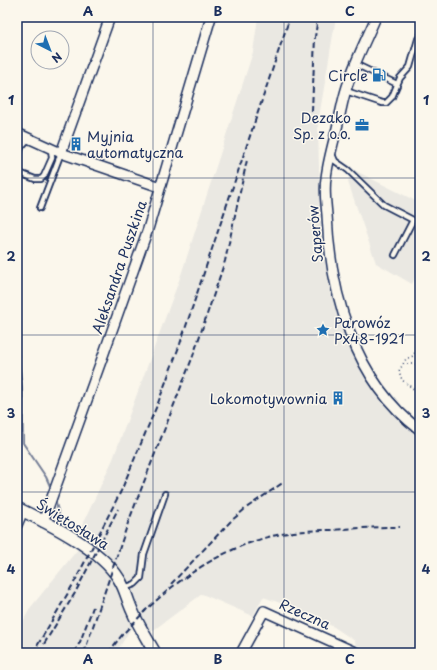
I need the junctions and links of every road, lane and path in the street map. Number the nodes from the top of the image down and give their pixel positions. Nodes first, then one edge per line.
1 (109, 17) edge
2 (211, 17) edge
3 (376, 17) edge
4 (420, 36) edge
5 (355, 64) junction
6 (397, 84) junction
7 (346, 91) junction
8 (17, 133) edge
9 (29, 138) junction
10 (51, 148) junction
11 (331, 152) junction
12 (61, 153) junction
13 (17, 161) edge
14 (17, 172) edge
15 (160, 187) junction
16 (40, 208) dead end
17 (395, 255) dead end
18 (416, 286) dead end
19 (420, 288) edge
20 (420, 342) edge
21 (407, 364) dead end
22 (420, 364) edge
23 (420, 394) edge
24 (420, 430) edge
25 (166, 494) dead end
26 (20, 510) edge
27 (43, 522) junction
28 (17, 525) edge
29 (124, 588) junction
30 (155, 653) edge
31 (241, 653) edge
32 (357, 653) edge

1 - 12 street
2 - 15 street, Aleksandra Puszkina
3 - 5 street, Saperów
4 - 6 lane
5 - 6 lane
5 - 7 street, Saperów
6 - 7 lane
7 - 11 street, Saperów
8 - 9 street
9 - 10 street
9 - 13 lane
10 - 12 street
10 - 14 lane
11 - 17 lane
11 - 24 street, Saperów
12 - 15 street
12 - 16 lane
15 - 27 street, Aleksandra Puszkina
18 - 19 path
20 - 23 path
21 - 22 path
25 - 29 lane
26 - 27 street, Świętosława
26 - 28 street
27 - 29 street, Świętosława
29 - 30 street, Świętosława
31 - 32 street, Rzeczna

